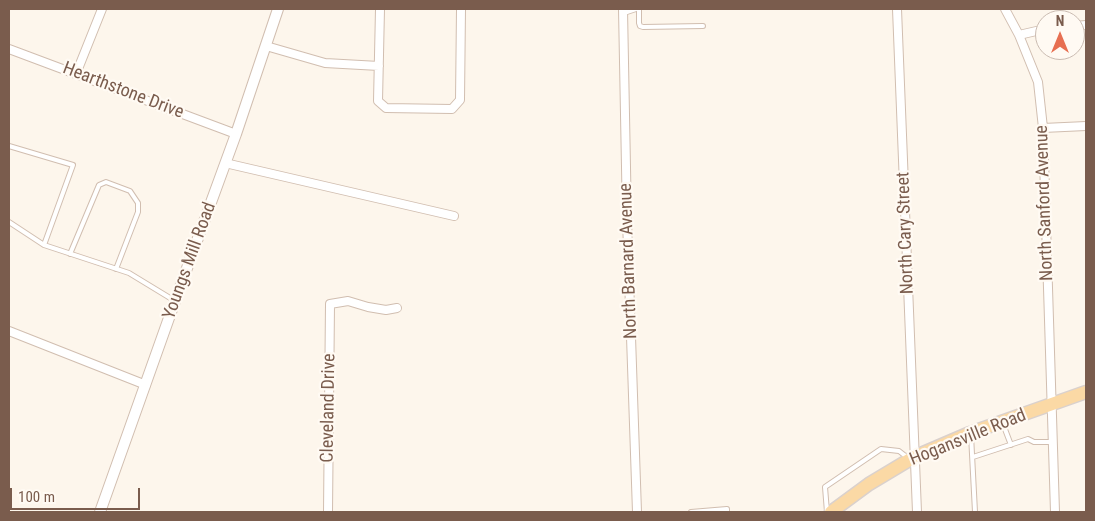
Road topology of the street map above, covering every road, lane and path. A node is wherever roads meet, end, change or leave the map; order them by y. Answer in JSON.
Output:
{"nodes":[{"id":1,"x":102,"y":9,"type":"edge"},
{"id":2,"x":278,"y":9,"type":"edge"},
{"id":3,"x":380,"y":9,"type":"edge"},
{"id":4,"x":461,"y":9,"type":"edge"},
{"id":5,"x":637,"y":9,"type":"edge"},
{"id":6,"x":897,"y":9,"type":"edge"},
{"id":7,"x":1005,"y":9,"type":"edge"},
{"id":8,"x":623,"y":11,"type":"edge"},
{"id":9,"x":702,"y":26,"type":"dead end"},
{"id":10,"x":1035,"y":31,"type":"edge"},
{"id":11,"x":1019,"y":35,"type":"junction"},
{"id":12,"x":266,"y":46,"type":"junction"},
{"id":13,"x":9,"y":49,"type":"edge"},
{"id":14,"x":379,"y":66,"type":"junction"},
{"id":15,"x":76,"y":74,"type":"junction"},
{"id":16,"x":1086,"y":126,"type":"edge"},
{"id":17,"x":1043,"y":128,"type":"junction"},
{"id":18,"x":236,"y":134,"type":"junction"},
{"id":19,"x":9,"y":146,"type":"edge"},
{"id":20,"x":225,"y":163,"type":"junction"},
{"id":21,"x":454,"y":216,"type":"dead end"},
{"id":22,"x":9,"y":222,"type":"edge"},
{"id":23,"x":44,"y":245,"type":"junction"},
{"id":24,"x":70,"y":254,"type":"junction"},
{"id":25,"x":116,"y":269,"type":"junction"},
{"id":26,"x":175,"y":301,"type":"junction"},
{"id":27,"x":397,"y":308,"type":"dead end"},
{"id":28,"x":9,"y":331,"type":"edge"},
{"id":29,"x":146,"y":385,"type":"junction"},
{"id":30,"x":1086,"y":392,"type":"edge"},
{"id":31,"x":1051,"y":405,"type":"junction"},
{"id":32,"x":1002,"y":422,"type":"junction"},
{"id":33,"x":970,"y":433,"type":"junction"},
{"id":34,"x":1053,"y":442,"type":"junction"},
{"id":35,"x":1010,"y":445,"type":"junction"},
{"id":36,"x":973,"y":457,"type":"junction"},
{"id":37,"x":912,"y":458,"type":"junction"},
{"id":38,"x":100,"y":512,"type":"edge"},
{"id":39,"x":328,"y":512,"type":"edge"},
{"id":40,"x":637,"y":512,"type":"edge"},
{"id":41,"x":691,"y":512,"type":"edge"},
{"id":42,"x":727,"y":512,"type":"edge"},
{"id":43,"x":827,"y":512,"type":"edge"},
{"id":44,"x":831,"y":512,"type":"edge"},
{"id":45,"x":917,"y":512,"type":"edge"},
{"id":46,"x":975,"y":512,"type":"edge"},
{"id":47,"x":1055,"y":512,"type":"edge"}],
"edges":[{"from":1,"to":15,"type":"street"},
{"from":2,"to":12,"type":"street","name":"Youngs Mill Road"},
{"from":3,"to":14,"type":"street"},
{"from":4,"to":14,"type":"street"},
{"from":5,"to":8,"type":"lane"},
{"from":5,"to":9,"type":"lane"},
{"from":6,"to":37,"type":"street","name":"North Cary Street"},
{"from":7,"to":11,"type":"street","name":"North Sanford Avenue"},
{"from":8,"to":40,"type":"street","name":"North Barnard Avenue"},
{"from":10,"to":11,"type":"street"},
{"from":11,"to":17,"type":"street","name":"North Sanford Avenue"},
{"from":12,"to":14,"type":"street"},
{"from":12,"to":18,"type":"street","name":"Youngs Mill Road"},
{"from":13,"to":15,"type":"street","name":"Hearthstone Drive"},
{"from":15,"to":18,"type":"street","name":"Hearthstone Drive"},
{"from":16,"to":17,"type":"street"},
{"from":17,"to":31,"type":"street","name":"North Sanford Avenue"},
{"from":18,"to":20,"type":"street","name":"Youngs Mill Road"},
{"from":19,"to":23,"type":"lane"},
{"from":20,"to":21,"type":"street"},
{"from":20,"to":26,"type":"street","name":"Youngs Mill Road"},
{"from":22,"to":23,"type":"lane"},
{"from":23,"to":24,"type":"lane"},
{"from":24,"to":25,"type":"lane"},
{"from":24,"to":25,"type":"lane"},
{"from":25,"to":26,"type":"lane"},
{"from":26,"to":29,"type":"street","name":"Youngs Mill Road"},
{"from":27,"to":39,"type":"street","name":"Cleveland Drive"},
{"from":28,"to":29,"type":"street"},
{"from":29,"to":38,"type":"street","name":"Youngs Mill Road"},
{"from":30,"to":31,"type":"main road","name":"Hogansville Road"},
{"from":31,"to":32,"type":"main road","name":"Hogansville Road"},
{"from":31,"to":34,"type":"street","name":"North Sanford Avenue"},
{"from":32,"to":33,"type":"main road","name":"Hogansville Road"},
{"from":32,"to":35,"type":"lane"},
{"from":33,"to":36,"type":"lane"},
{"from":33,"to":37,"type":"main road","name":"Hogansville Road"},
{"from":34,"to":35,"type":"lane"},
{"from":34,"to":47,"type":"street","name":"North Sanford Avenue"},
{"from":35,"to":36,"type":"lane"},
{"from":36,"to":46,"type":"lane"},
{"from":37,"to":43,"type":"lane"},
{"from":37,"to":44,"type":"main road","name":"Hogansville Road"},
{"from":37,"to":45,"type":"street","name":"North Cary Street"},
{"from":41,"to":42,"type":"lane"}]}
